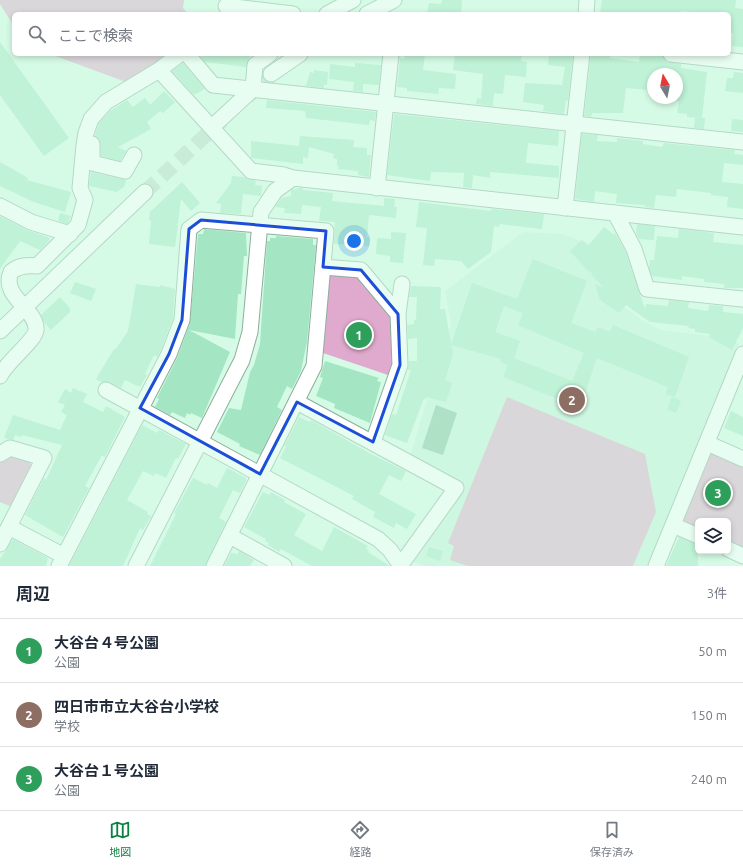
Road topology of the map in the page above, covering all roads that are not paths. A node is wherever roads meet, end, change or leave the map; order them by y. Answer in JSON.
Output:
{"nodes":[{"id":1,"x":353,"y":0,"type":"edge"},
{"id":2,"x":394,"y":0,"type":"edge"},
{"id":3,"x":587,"y":0,"type":"edge"},
{"id":4,"x":226,"y":7,"type":"edge"},
{"id":5,"x":274,"y":12,"type":"edge"},
{"id":6,"x":331,"y":12,"type":"edge"},
{"id":7,"x":371,"y":12,"type":"edge"},
{"id":8,"x":586,"y":12,"type":"edge"},
{"id":9,"x":177,"y":56,"type":"edge"},
{"id":10,"x":189,"y":56,"type":"edge"},
{"id":11,"x":267,"y":56,"type":"edge"},
{"id":12,"x":297,"y":56,"type":"edge"},
{"id":13,"x":391,"y":56,"type":"edge"},
{"id":14,"x":582,"y":56,"type":"edge"},
{"id":15,"x":689,"y":56,"type":"edge"},
{"id":16,"x":743,"y":62,"type":"edge"},
{"id":17,"x":159,"y":70,"type":"junction"},
{"id":18,"x":271,"y":74,"type":"tunnel mouth"},
{"id":19,"x":253,"y":89,"type":"junction"},
{"id":20,"x":386,"y":104,"type":"junction"},
{"id":21,"x":575,"y":124,"type":"junction"},
{"id":22,"x":212,"y":127,"type":"junction"},
{"id":23,"x":85,"y":139,"type":"junction"},
{"id":24,"x":743,"y":142,"type":"edge"},
{"id":25,"x":134,"y":155,"type":"dead end"},
{"id":26,"x":293,"y":178,"type":"junction"},
{"id":27,"x":377,"y":188,"type":"junction"},
{"id":28,"x":145,"y":192,"type":"tunnel mouth"},
{"id":29,"x":0,"y":206,"type":"edge"},
{"id":30,"x":565,"y":208,"type":"junction"},
{"id":31,"x":615,"y":213,"type":"junction"},
{"id":32,"x":258,"y":226,"type":"junction"},
{"id":33,"x":743,"y":227,"type":"edge"},
{"id":34,"x":70,"y":234,"type":"junction"},
{"id":35,"x":323,"y":267,"type":"junction"},
{"id":36,"x":402,"y":284,"type":"dead end"},
{"id":37,"x":742,"y":299,"type":"dead end"},
{"id":38,"x":22,"y":309,"type":"junction"},
{"id":39,"x":398,"y":314,"type":"junction"},
{"id":40,"x":0,"y":331,"type":"edge"},
{"id":41,"x":743,"y":354,"type":"edge"},
{"id":42,"x":0,"y":376,"type":"edge"},
{"id":43,"x":106,"y":390,"type":"dead end"},
{"id":44,"x":297,"y":402,"type":"junction"},
{"id":45,"x":140,"y":408,"type":"junction"},
{"id":46,"x":200,"y":441,"type":"junction"},
{"id":47,"x":373,"y":442,"type":"junction"},
{"id":48,"x":707,"y":443,"type":"junction"},
{"id":49,"x":0,"y":454,"type":"edge"},
{"id":50,"x":743,"y":459,"type":"edge"},
{"id":51,"x":260,"y":474,"type":"junction"},
{"id":52,"x":673,"y":525,"type":"junction"},
{"id":53,"x":9,"y":527,"type":"junction"},
{"id":54,"x":695,"y":535,"type":"edge"},
{"id":55,"x":230,"y":536,"type":"junction"},
{"id":56,"x":0,"y":544,"type":"edge"},
{"id":57,"x":731,"y":550,"type":"edge"},
{"id":58,"x":743,"y":556,"type":"edge"},
{"id":59,"x":743,"y":560,"type":"edge"},
{"id":60,"x":61,"y":561,"type":"edge"},
{"id":61,"x":404,"y":565,"type":"edge"},
{"id":62,"x":136,"y":566,"type":"edge"},
{"id":63,"x":214,"y":566,"type":"edge"},
{"id":64,"x":284,"y":566,"type":"edge"},
{"id":65,"x":656,"y":566,"type":"edge"},
{"id":66,"x":740,"y":566,"type":"edge"}],
"edges":[{"from":1,"to":6,"type":"street"},
{"from":2,"to":7,"type":"street"},
{"from":3,"to":8,"type":"street"},
{"from":4,"to":5,"type":"street"},
{"from":9,"to":17,"type":"street"},
{"from":10,"to":19,"type":"street"},
{"from":11,"to":19,"type":"street"},
{"from":12,"to":18,"type":"street"},
{"from":13,"to":20,"type":"street"},
{"from":14,"to":21,"type":"street"},
{"from":15,"to":16,"type":"street"},
{"from":17,"to":22,"type":"street"},
{"from":17,"to":23,"type":"street"},
{"from":19,"to":20,"type":"street"},
{"from":19,"to":22,"type":"street"},
{"from":20,"to":21,"type":"street"},
{"from":20,"to":27,"type":"street"},
{"from":21,"to":24,"type":"street"},
{"from":21,"to":30,"type":"street"},
{"from":22,"to":26,"type":"street"},
{"from":23,"to":25,"type":"street"},
{"from":23,"to":34,"type":"street"},
{"from":26,"to":27,"type":"street"},
{"from":26,"to":32,"type":"street"},
{"from":27,"to":30,"type":"street"},
{"from":28,"to":38,"type":"street"},
{"from":29,"to":34,"type":"street"},
{"from":30,"to":31,"type":"street"},
{"from":31,"to":33,"type":"street"},
{"from":31,"to":37,"type":"street"},
{"from":32,"to":35,"type":"street"},
{"from":32,"to":45,"type":"street"},
{"from":32,"to":46,"type":"street"},
{"from":34,"to":38,"type":"street"},
{"from":35,"to":39,"type":"street"},
{"from":35,"to":44,"type":"street"},
{"from":36,"to":39,"type":"street"},
{"from":38,"to":40,"type":"street"},
{"from":38,"to":42,"type":"street"},
{"from":39,"to":47,"type":"street"},
{"from":41,"to":48,"type":"street"},
{"from":43,"to":45,"type":"street"},
{"from":44,"to":47,"type":"street"},
{"from":44,"to":51,"type":"street"},
{"from":45,"to":46,"type":"street"},
{"from":45,"to":60,"type":"street"},
{"from":46,"to":51,"type":"street"},
{"from":46,"to":62,"type":"street"},
{"from":47,"to":61,"type":"street"},
{"from":48,"to":50,"type":"street"},
{"from":48,"to":52,"type":"street"},
{"from":49,"to":53,"type":"street"},
{"from":51,"to":55,"type":"street"},
{"from":51,"to":61,"type":"street"},
{"from":52,"to":54,"type":"street"},
{"from":52,"to":65,"type":"street"},
{"from":53,"to":56,"type":"street"},
{"from":53,"to":60,"type":"street"},
{"from":55,"to":63,"type":"street"},
{"from":55,"to":64,"type":"street"},
{"from":57,"to":58,"type":"street"},
{"from":59,"to":66,"type":"street"}]}
